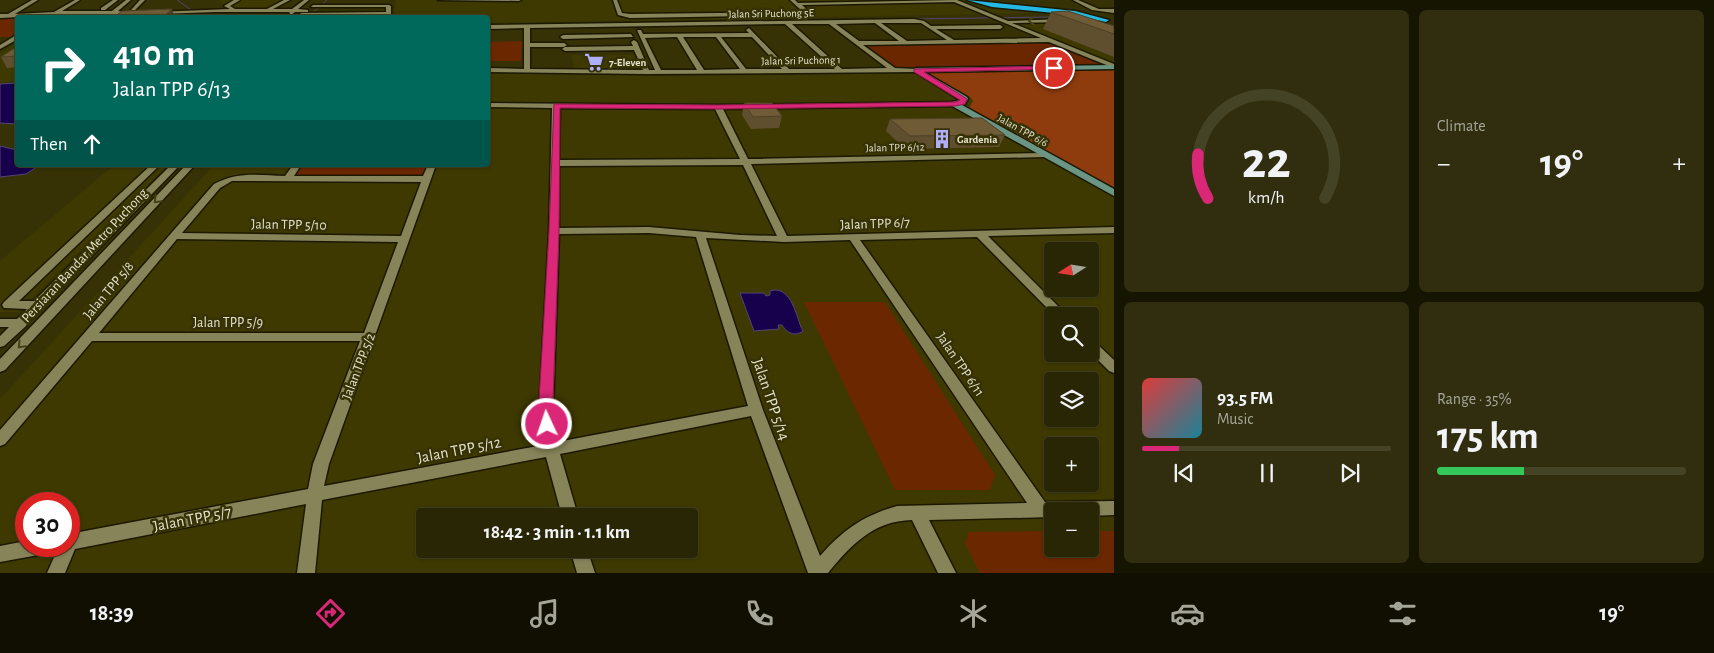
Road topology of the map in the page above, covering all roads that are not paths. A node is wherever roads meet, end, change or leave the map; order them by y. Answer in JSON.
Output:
{"nodes":[{"id":1,"x":36,"y":0,"type":"edge"},
{"id":2,"x":78,"y":0,"type":"edge"},
{"id":3,"x":116,"y":0,"type":"edge"},
{"id":4,"x":130,"y":0,"type":"edge"},
{"id":5,"x":143,"y":0,"type":"edge"},
{"id":6,"x":238,"y":0,"type":"edge"},
{"id":7,"x":288,"y":0,"type":"edge"},
{"id":8,"x":307,"y":0,"type":"edge"},
{"id":9,"x":320,"y":0,"type":"edge"},
{"id":10,"x":332,"y":0,"type":"edge"},
{"id":11,"x":440,"y":0,"type":"edge"},
{"id":12,"x":519,"y":0,"type":"edge"},
{"id":13,"x":615,"y":0,"type":"edge"},
{"id":14,"x":792,"y":0,"type":"edge"},
{"id":15,"x":953,"y":0,"type":"edge"},
{"id":16,"x":970,"y":0,"type":"edge"},
{"id":17,"x":979,"y":0,"type":"edge"},
{"id":18,"x":1071,"y":2,"type":"edge"},
{"id":19,"x":1055,"y":3,"type":"dead end"},
{"id":20,"x":799,"y":4,"type":"junction"},
{"id":21,"x":1033,"y":5,"type":"junction"},
{"id":22,"x":313,"y":6,"type":"junction"},
{"id":23,"x":325,"y":6,"type":"junction"},
{"id":24,"x":103,"y":8,"type":"dead end"},
{"id":25,"x":133,"y":9,"type":"edge"},
{"id":26,"x":209,"y":10,"type":"joint"},
{"id":27,"x":115,"y":11,"type":"junction"},
{"id":28,"x":293,"y":11,"type":"junction"},
{"id":29,"x":1114,"y":11,"type":"edge"},
{"id":30,"x":139,"y":12,"type":"edge"},
{"id":31,"x":148,"y":12,"type":"edge"},
{"id":32,"x":55,"y":14,"type":"junction"},
{"id":33,"x":302,"y":14,"type":"edge"},
{"id":34,"x":31,"y":15,"type":"edge"},
{"id":35,"x":288,"y":15,"type":"edge"},
{"id":36,"x":345,"y":15,"type":"edge"},
{"id":37,"x":388,"y":15,"type":"edge"},
{"id":38,"x":0,"y":16,"type":"edge"},
{"id":39,"x":7,"y":16,"type":"junction"},
{"id":40,"x":15,"y":16,"type":"edge"},
{"id":41,"x":1114,"y":16,"type":"edge"},
{"id":42,"x":1109,"y":20,"type":"edge"},
{"id":43,"x":875,"y":21,"type":"junction"},
{"id":44,"x":1005,"y":21,"type":"junction"},
{"id":45,"x":830,"y":22,"type":"junction"},
{"id":46,"x":787,"y":23,"type":"junction"},
{"id":47,"x":743,"y":24,"type":"junction"},
{"id":48,"x":626,"y":25,"type":"junction"},
{"id":49,"x":636,"y":25,"type":"junction"},
{"id":50,"x":527,"y":26,"type":"junction"},
{"id":51,"x":561,"y":26,"type":"junction"},
{"id":52,"x":490,"y":27,"type":"edge"},
{"id":53,"x":1000,"y":27,"type":"dead end"},
{"id":54,"x":931,"y":28,"type":"junction"},
{"id":55,"x":717,"y":35,"type":"junction"},
{"id":56,"x":753,"y":35,"type":"junction"},
{"id":57,"x":630,"y":36,"type":"junction"},
{"id":58,"x":642,"y":36,"type":"junction"},
{"id":59,"x":679,"y":36,"type":"junction"},
{"id":60,"x":563,"y":37,"type":"junction"},
{"id":61,"x":15,"y":38,"type":"edge"},
{"id":62,"x":1052,"y":38,"type":"junction"},
{"id":63,"x":905,"y":42,"type":"junction"},
{"id":64,"x":954,"y":42,"type":"junction"},
{"id":65,"x":857,"y":43,"type":"junction"},
{"id":66,"x":527,"y":45,"type":"junction"},
{"id":67,"x":0,"y":47,"type":"edge"},
{"id":68,"x":565,"y":47,"type":"junction"},
{"id":69,"x":636,"y":48,"type":"junction"},
{"id":70,"x":1085,"y":54,"type":"junction"},
{"id":71,"x":1099,"y":54,"type":"junction"},
{"id":72,"x":567,"y":57,"type":"dead end"},
{"id":73,"x":1114,"y":59,"type":"edge"},
{"id":74,"x":1112,"y":65,"type":"edge"},
{"id":75,"x":490,"y":70,"type":"edge"},
{"id":76,"x":527,"y":70,"type":"junction"},
{"id":77,"x":893,"y":70,"type":"junction"},
{"id":78,"x":916,"y":70,"type":"junction"},
{"id":79,"x":841,"y":71,"type":"junction"},
{"id":80,"x":647,"y":72,"type":"junction"},
{"id":81,"x":659,"y":72,"type":"junction"},
{"id":82,"x":702,"y":72,"type":"junction"},
{"id":83,"x":745,"y":72,"type":"junction"},
{"id":84,"x":787,"y":72,"type":"junction"},
{"id":85,"x":490,"y":104,"type":"edge"},
{"id":86,"x":955,"y":104,"type":"junction"},
{"id":87,"x":556,"y":105,"type":"junction"},
{"id":88,"x":718,"y":107,"type":"junction"},
{"id":89,"x":1044,"y":154,"type":"junction"},
{"id":90,"x":746,"y":162,"type":"junction"},
{"id":91,"x":556,"y":163,"type":"junction"},
{"id":92,"x":154,"y":167,"type":"edge"},
{"id":93,"x":174,"y":167,"type":"edge"},
{"id":94,"x":189,"y":167,"type":"edge"},
{"id":95,"x":296,"y":167,"type":"edge"},
{"id":96,"x":431,"y":167,"type":"edge"},
{"id":97,"x":288,"y":178,"type":"junction"},
{"id":98,"x":427,"y":179,"type":"junction"},
{"id":99,"x":1114,"y":193,"type":"edge"},
{"id":100,"x":1114,"y":230,"type":"edge"},
{"id":101,"x":554,"y":231,"type":"junction"},
{"id":102,"x":700,"y":234,"type":"junction"},
{"id":103,"x":980,"y":234,"type":"junction"},
{"id":104,"x":174,"y":236,"type":"junction"},
{"id":105,"x":853,"y":237,"type":"junction"},
{"id":106,"x":405,"y":239,"type":"junction"},
{"id":107,"x":784,"y":239,"type":"junction"},
{"id":108,"x":38,"y":305,"type":"junction"},
{"id":109,"x":1053,"y":307,"type":"edge"},
{"id":110,"x":41,"y":322,"type":"junction"},
{"id":111,"x":0,"y":323,"type":"edge"},
{"id":112,"x":20,"y":323,"type":"junction"},
{"id":113,"x":88,"y":337,"type":"junction"},
{"id":114,"x":369,"y":337,"type":"junction"},
{"id":115,"x":0,"y":344,"type":"edge"},
{"id":116,"x":1099,"y":353,"type":"edge"},
{"id":117,"x":0,"y":367,"type":"edge"},
{"id":118,"x":1114,"y":368,"type":"edge"},
{"id":119,"x":756,"y":410,"type":"junction"},
{"id":120,"x":0,"y":440,"type":"edge"},
{"id":121,"x":551,"y":449,"type":"junction"},
{"id":122,"x":315,"y":494,"type":"junction"},
{"id":123,"x":568,"y":508,"type":"edge"},
{"id":124,"x":1114,"y":508,"type":"edge"},
{"id":125,"x":1041,"y":510,"type":"junction"},
{"id":126,"x":917,"y":513,"type":"junction"},
{"id":127,"x":80,"y":541,"type":"edge"},
{"id":128,"x":15,"y":551,"type":"edge"},
{"id":129,"x":0,"y":554,"type":"edge"},
{"id":130,"x":63,"y":557,"type":"edge"},
{"id":131,"x":582,"y":558,"type":"edge"},
{"id":132,"x":56,"y":573,"type":"edge"},
{"id":133,"x":306,"y":573,"type":"edge"},
{"id":134,"x":586,"y":573,"type":"edge"},
{"id":135,"x":817,"y":573,"type":"edge"},
{"id":136,"x":947,"y":573,"type":"edge"}],
"edges":[{"from":1,"to":39,"type":"street"},
{"from":2,"to":32,"type":"street"},
{"from":3,"to":24,"type":"street"},
{"from":4,"to":27,"type":"street"},
{"from":5,"to":25,"type":"street"},
{"from":6,"to":7,"type":"street"},
{"from":8,"to":28,"type":"street"},
{"from":9,"to":22,"type":"street"},
{"from":10,"to":23,"type":"street"},
{"from":11,"to":12,"type":"street"},
{"from":13,"to":20,"type":"street"},
{"from":14,"to":20,"type":"street"},
{"from":15,"to":20,"type":"street"},
{"from":15,"to":44,"type":"street"},
{"from":16,"to":21,"type":"highway"},
{"from":17,"to":21,"type":"highway"},
{"from":18,"to":42,"type":"street"},
{"from":18,"to":42,"type":"highway"},
{"from":19,"to":42,"type":"highway"},
{"from":21,"to":42,"type":"highway"},
{"from":22,"to":23,"type":"street"},
{"from":22,"to":33,"type":"street"},
{"from":23,"to":37,"type":"street"},
{"from":26,"to":28,"type":"street"},
{"from":26,"to":31,"type":"street"},
{"from":27,"to":30,"type":"street"},
{"from":27,"to":32,"type":"street"},
{"from":28,"to":33,"type":"street"},
{"from":28,"to":35,"type":"street"},
{"from":29,"to":42,"type":"street"},
{"from":32,"to":34,"type":"street"},
{"from":33,"to":36,"type":"street"},
{"from":38,"to":39,"type":"street"},
{"from":39,"to":40,"type":"street"},
{"from":41,"to":42,"type":"highway"},
{"from":42,"to":44,"type":"street","one_way":true},
{"from":43,"to":45,"type":"street","name":"Jalan Sri Puchong 5E"},
{"from":43,"to":54,"type":"street","name":"Jalan Sri Puchong 5E"},
{"from":43,"to":63,"type":"street"},
{"from":44,"to":62,"type":"street"},
{"from":45,"to":46,"type":"street","name":"Jalan Sri Puchong 5E"},
{"from":45,"to":65,"type":"street"},
{"from":46,"to":47,"type":"street","name":"Jalan Sri Puchong 5E"},
{"from":46,"to":79,"type":"street"},
{"from":47,"to":49,"type":"street","name":"Jalan Sri Puchong 5E"},
{"from":47,"to":56,"type":"street"},
{"from":48,"to":49,"type":"street","name":"Jalan Sri Puchong 5E"},
{"from":48,"to":51,"type":"street","name":"Jalan Sri Puchong 5E"},
{"from":48,"to":57,"type":"street"},
{"from":49,"to":58,"type":"street"},
{"from":50,"to":51,"type":"street","name":"Jalan Sri Puchong 5E"},
{"from":50,"to":52,"type":"street","name":"Jalan Sri Puchong 5E"},
{"from":50,"to":66,"type":"street"},
{"from":51,"to":60,"type":"street"},
{"from":53,"to":54,"type":"street"},
{"from":54,"to":64,"type":"street"},
{"from":55,"to":56,"type":"street"},
{"from":55,"to":59,"type":"street"},
{"from":55,"to":83,"type":"street"},
{"from":56,"to":84,"type":"street"},
{"from":57,"to":60,"type":"street"},
{"from":57,"to":69,"type":"street"},
{"from":58,"to":59,"type":"street"},
{"from":58,"to":81,"type":"street"},
{"from":59,"to":82,"type":"street"},
{"from":60,"to":68,"type":"street"},
{"from":61,"to":67,"type":"street"},
{"from":62,"to":64,"type":"street"},
{"from":62,"to":70,"type":"street"},
{"from":62,"to":71,"type":"street"},
{"from":63,"to":64,"type":"street"},
{"from":63,"to":65,"type":"street"},
{"from":65,"to":77,"type":"street"},
{"from":66,"to":68,"type":"street"},
{"from":66,"to":76,"type":"street"},
{"from":68,"to":69,"type":"street"},
{"from":68,"to":72,"type":"street"},
{"from":69,"to":80,"type":"street"},
{"from":70,"to":71,"type":"street"},
{"from":70,"to":74,"type":"street"},
{"from":71,"to":73,"type":"street"},
{"from":74,"to":78,"type":"street","name":"Jalan Sri Puchong 1"},
{"from":75,"to":76,"type":"street","name":"Jalan Sri Puchong 1"},
{"from":76,"to":80,"type":"street","name":"Jalan Sri Puchong 1"},
{"from":77,"to":78,"type":"street","name":"Jalan Sri Puchong 1"},
{"from":77,"to":79,"type":"street","name":"Jalan Sri Puchong 1"},
{"from":78,"to":86,"type":"street"},
{"from":79,"to":84,"type":"street","name":"Jalan Sri Puchong 1"},
{"from":80,"to":81,"type":"street","name":"Jalan Sri Puchong 1"},
{"from":81,"to":82,"type":"street","name":"Jalan Sri Puchong 1"},
{"from":82,"to":83,"type":"street","name":"Jalan Sri Puchong 1"},
{"from":83,"to":84,"type":"street","name":"Jalan Sri Puchong 1"},
{"from":85,"to":87,"type":"street"},
{"from":86,"to":88,"type":"street"},
{"from":86,"to":89,"type":"street","name":"Jalan TPP 6/6"},
{"from":87,"to":88,"type":"street"},
{"from":87,"to":91,"type":"street"},
{"from":88,"to":90,"type":"street"},
{"from":89,"to":90,"type":"street","name":"Jalan TPP 6/12"},
{"from":89,"to":99,"type":"street","name":"Jalan TPP 6/6"},
{"from":90,"to":91,"type":"street","name":"Jalan TPP 6/12"},
{"from":90,"to":107,"type":"street"},
{"from":91,"to":101,"type":"street"},
{"from":92,"to":108,"type":"street"},
{"from":93,"to":108,"type":"street","name":"Persiaran Bandar Metro Puchong"},
{"from":94,"to":110,"type":"street","name":"Persiaran Bandar Metro Puchong","one_way":true},
{"from":95,"to":97,"type":"street"},
{"from":96,"to":98,"type":"street","name":"Jalan TPP 5/2"},
{"from":97,"to":98,"type":"street","name":"Jalan TPP 5/8"},
{"from":97,"to":104,"type":"street","name":"Jalan TPP 5/8"},
{"from":98,"to":106,"type":"street","name":"Jalan TPP 5/2"},
{"from":100,"to":103,"type":"street","name":"Jalan TPP 6/7"},
{"from":101,"to":102,"type":"street","name":"Jalan TPP 6/7"},
{"from":101,"to":121,"type":"street"},
{"from":102,"to":107,"type":"street","name":"Jalan TPP 6/7"},
{"from":102,"to":119,"type":"street","name":"Jalan TPP 5/14"},
{"from":103,"to":105,"type":"street","name":"Jalan TPP 6/7"},
{"from":103,"to":109,"type":"street"},
{"from":104,"to":106,"type":"street","name":"Jalan TPP 5/10"},
{"from":104,"to":113,"type":"street","name":"Jalan TPP 5/8"},
{"from":105,"to":107,"type":"street","name":"Jalan TPP 6/7"},
{"from":105,"to":125,"type":"street","name":"Jalan TPP 6/11"},
{"from":106,"to":114,"type":"street","name":"Jalan TPP 5/2"},
{"from":108,"to":112,"type":"street","name":"Persiaran Bandar Metro Puchong"},
{"from":110,"to":112,"type":"street"},
{"from":110,"to":117,"type":"street","name":"Persiaran Bandar Metro Puchong","one_way":true},
{"from":111,"to":112,"type":"street"},
{"from":112,"to":115,"type":"street","name":"Persiaran Bandar Metro Puchong"},
{"from":113,"to":114,"type":"street","name":"Jalan TPP 5/9"},
{"from":113,"to":120,"type":"street","name":"Jalan TPP 5/8"},
{"from":114,"to":122,"type":"street","name":"Jalan TPP 5/2"},
{"from":116,"to":118,"type":"street"},
{"from":119,"to":121,"type":"street","name":"Jalan TPP 5/12"},
{"from":119,"to":135,"type":"street","name":"Jalan TPP 5/14"},
{"from":121,"to":122,"type":"street","name":"Jalan TPP 5/12"},
{"from":121,"to":123,"type":"street"},
{"from":122,"to":127,"type":"street","name":"Jalan TPP 5/7"},
{"from":122,"to":133,"type":"street","name":"Jalan TPP 5/2"},
{"from":124,"to":125,"type":"street"},
{"from":125,"to":126,"type":"street"},
{"from":126,"to":135,"type":"street"},
{"from":126,"to":136,"type":"street"},
{"from":128,"to":129,"type":"street"},
{"from":130,"to":132,"type":"street"},
{"from":131,"to":134,"type":"street"}]}
